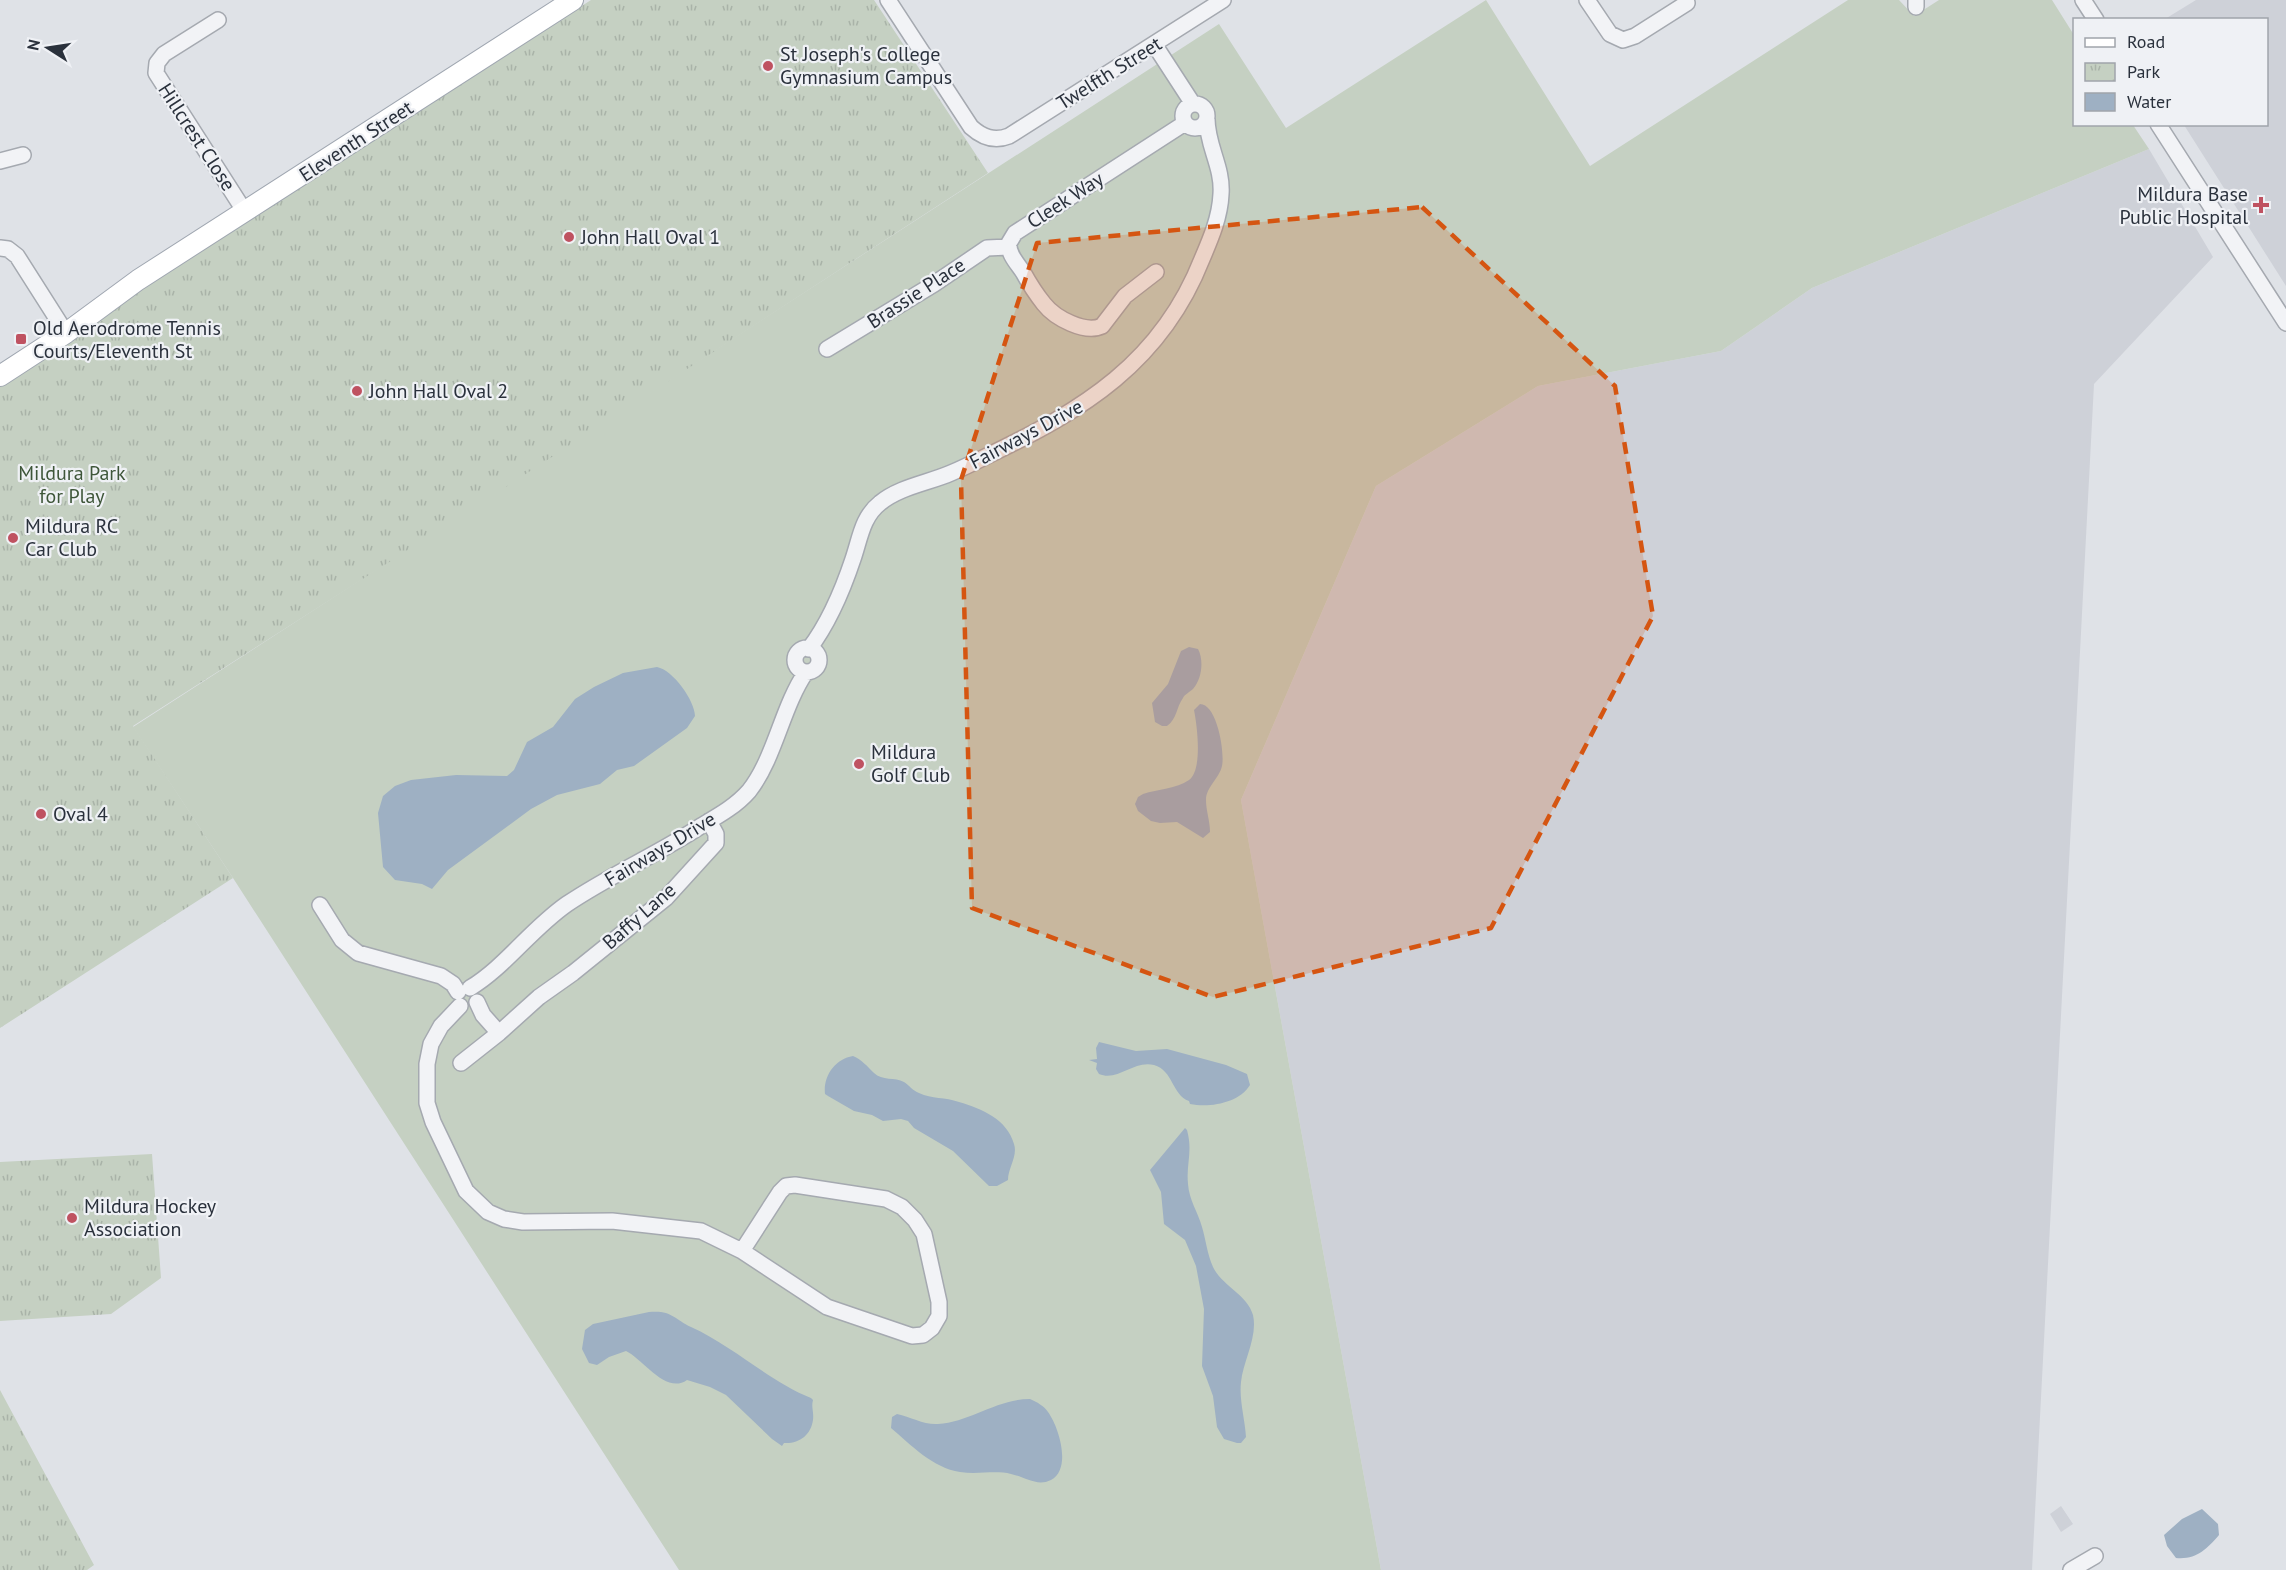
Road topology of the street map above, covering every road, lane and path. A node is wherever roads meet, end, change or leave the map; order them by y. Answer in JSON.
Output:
{"nodes":[{"id":1,"x":888,"y":0,"type":"edge"},
{"id":2,"x":1223,"y":0,"type":"edge"},
{"id":3,"x":1587,"y":0,"type":"edge"},
{"id":4,"x":2072,"y":0,"type":"edge"},
{"id":5,"x":2083,"y":0,"type":"edge"},
{"id":6,"x":567,"y":2,"type":"edge"},
{"id":7,"x":1687,"y":3,"type":"dead end"},
{"id":8,"x":2084,"y":18,"type":"edge"},
{"id":9,"x":2095,"y":18,"type":"edge"},
{"id":10,"x":218,"y":20,"type":"dead end"},
{"id":11,"x":1151,"y":47,"type":"junction"},
{"id":12,"x":1193,"y":117,"type":"junction"},
{"id":13,"x":2159,"y":126,"type":"edge"},
{"id":14,"x":23,"y":155,"type":"dead end"},
{"id":15,"x":0,"y":161,"type":"edge"},
{"id":16,"x":245,"y":212,"type":"junction"},
{"id":17,"x":1008,"y":247,"type":"junction"},
{"id":18,"x":0,"y":248,"type":"edge"},
{"id":19,"x":1156,"y":272,"type":"dead end"},
{"id":20,"x":2286,"y":323,"type":"edge"},
{"id":21,"x":63,"y":328,"type":"junction"},
{"id":22,"x":827,"y":349,"type":"dead end"},
{"id":23,"x":0,"y":362,"type":"edge"},
{"id":24,"x":0,"y":376,"type":"edge"},
{"id":25,"x":709,"y":821,"type":"junction"},
{"id":26,"x":320,"y":905,"type":"dead end"},
{"id":27,"x":472,"y":998,"type":"junction"},
{"id":28,"x":499,"y":1033,"type":"junction"},
{"id":29,"x":461,"y":1063,"type":"dead end"},
{"id":30,"x":742,"y":1251,"type":"junction"},
{"id":31,"x":2095,"y":1556,"type":"dead end"},
{"id":32,"x":2071,"y":1570,"type":"edge"}],
"edges":[{"from":1,"to":11,"type":"street","name":"Twelfth Street"},
{"from":2,"to":11,"type":"street","name":"Twelfth Street"},
{"from":3,"to":7,"type":"street"},
{"from":4,"to":8,"type":"street"},
{"from":5,"to":9,"type":"street"},
{"from":6,"to":16,"type":"main road","name":"Eleventh Street"},
{"from":10,"to":16,"type":"street","name":"Hillcrest Close"},
{"from":11,"to":12,"type":"street","name":"Fairways Drive"},
{"from":12,"to":17,"type":"street","name":"Cleek Way"},
{"from":12,"to":25,"type":"street","name":"Fairways Drive"},
{"from":13,"to":20,"type":"street"},
{"from":14,"to":15,"type":"street"},
{"from":16,"to":21,"type":"main road","name":"Eleventh Street"},
{"from":17,"to":19,"type":"street"},
{"from":17,"to":22,"type":"street","name":"Brassie Place"},
{"from":18,"to":21,"type":"street"},
{"from":21,"to":23,"type":"main road","name":"Eleventh Street"},
{"from":21,"to":24,"type":"main road","name":"Eleventh Street"},
{"from":25,"to":27,"type":"street","name":"Fairways Drive"},
{"from":25,"to":28,"type":"street","name":"Baffy Lane"},
{"from":26,"to":27,"type":"street"},
{"from":27,"to":28,"type":"street"},
{"from":27,"to":30,"type":"street","name":"Fairways Drive"},
{"from":28,"to":29,"type":"street"},
{"from":30,"to":30,"type":"street","name":"Fairways Drive"},
{"from":31,"to":32,"type":"street"}]}
